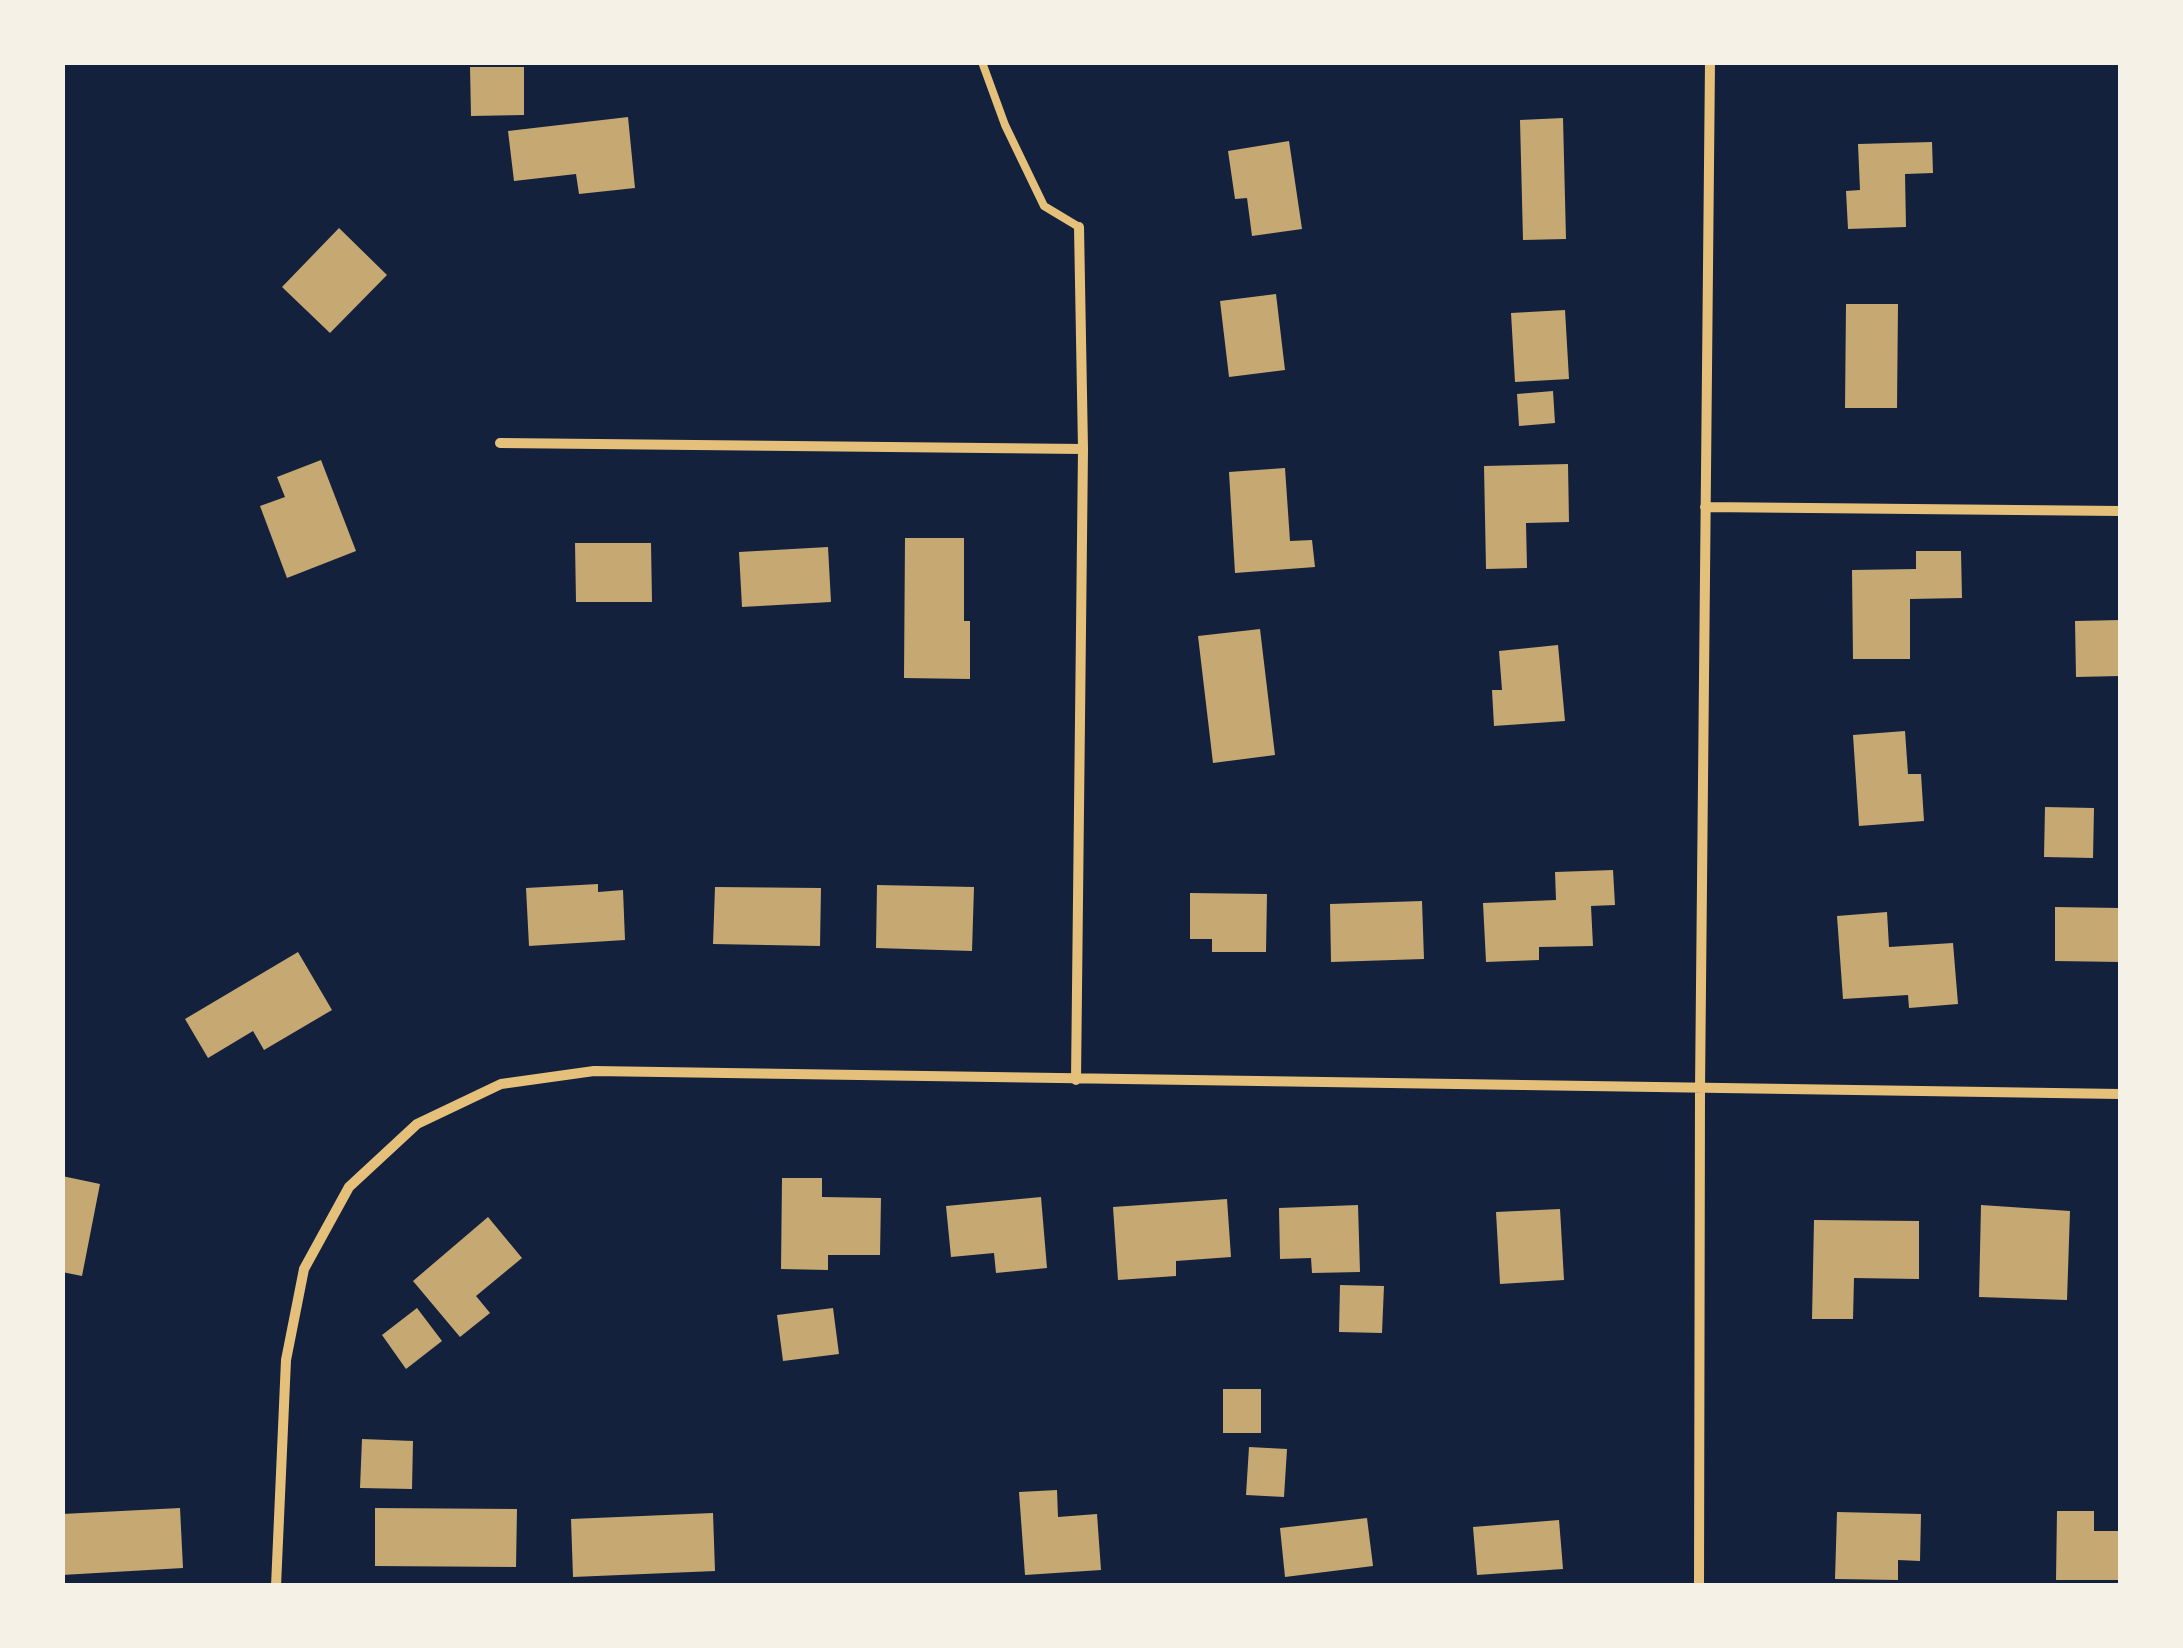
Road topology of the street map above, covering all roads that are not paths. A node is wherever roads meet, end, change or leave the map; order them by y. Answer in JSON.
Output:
{"nodes":[{"id":1,"x":982,"y":62,"type":"edge"},
{"id":2,"x":1710,"y":62,"type":"edge"},
{"id":3,"x":1079,"y":227,"type":"joint"},
{"id":4,"x":500,"y":443,"type":"dead end"},
{"id":5,"x":1083,"y":448,"type":"junction"},
{"id":6,"x":1705,"y":507,"type":"junction"},
{"id":7,"x":2120,"y":511,"type":"edge"},
{"id":8,"x":1076,"y":1080,"type":"junction"},
{"id":9,"x":1700,"y":1088,"type":"junction"},
{"id":10,"x":2120,"y":1094,"type":"edge"},
{"id":11,"x":276,"y":1586,"type":"edge"},
{"id":12,"x":1700,"y":1586,"type":"edge"}],
"edges":[{"from":1,"to":3,"type":"lane"},
{"from":2,"to":6,"type":"street"},
{"from":3,"to":5,"type":"street"},
{"from":4,"to":5,"type":"street"},
{"from":5,"to":8,"type":"street"},
{"from":6,"to":7,"type":"street"},
{"from":6,"to":9,"type":"street"},
{"from":8,"to":9,"type":"street"},
{"from":8,"to":11,"type":"street"},
{"from":9,"to":10,"type":"street"},
{"from":9,"to":12,"type":"street"}]}
